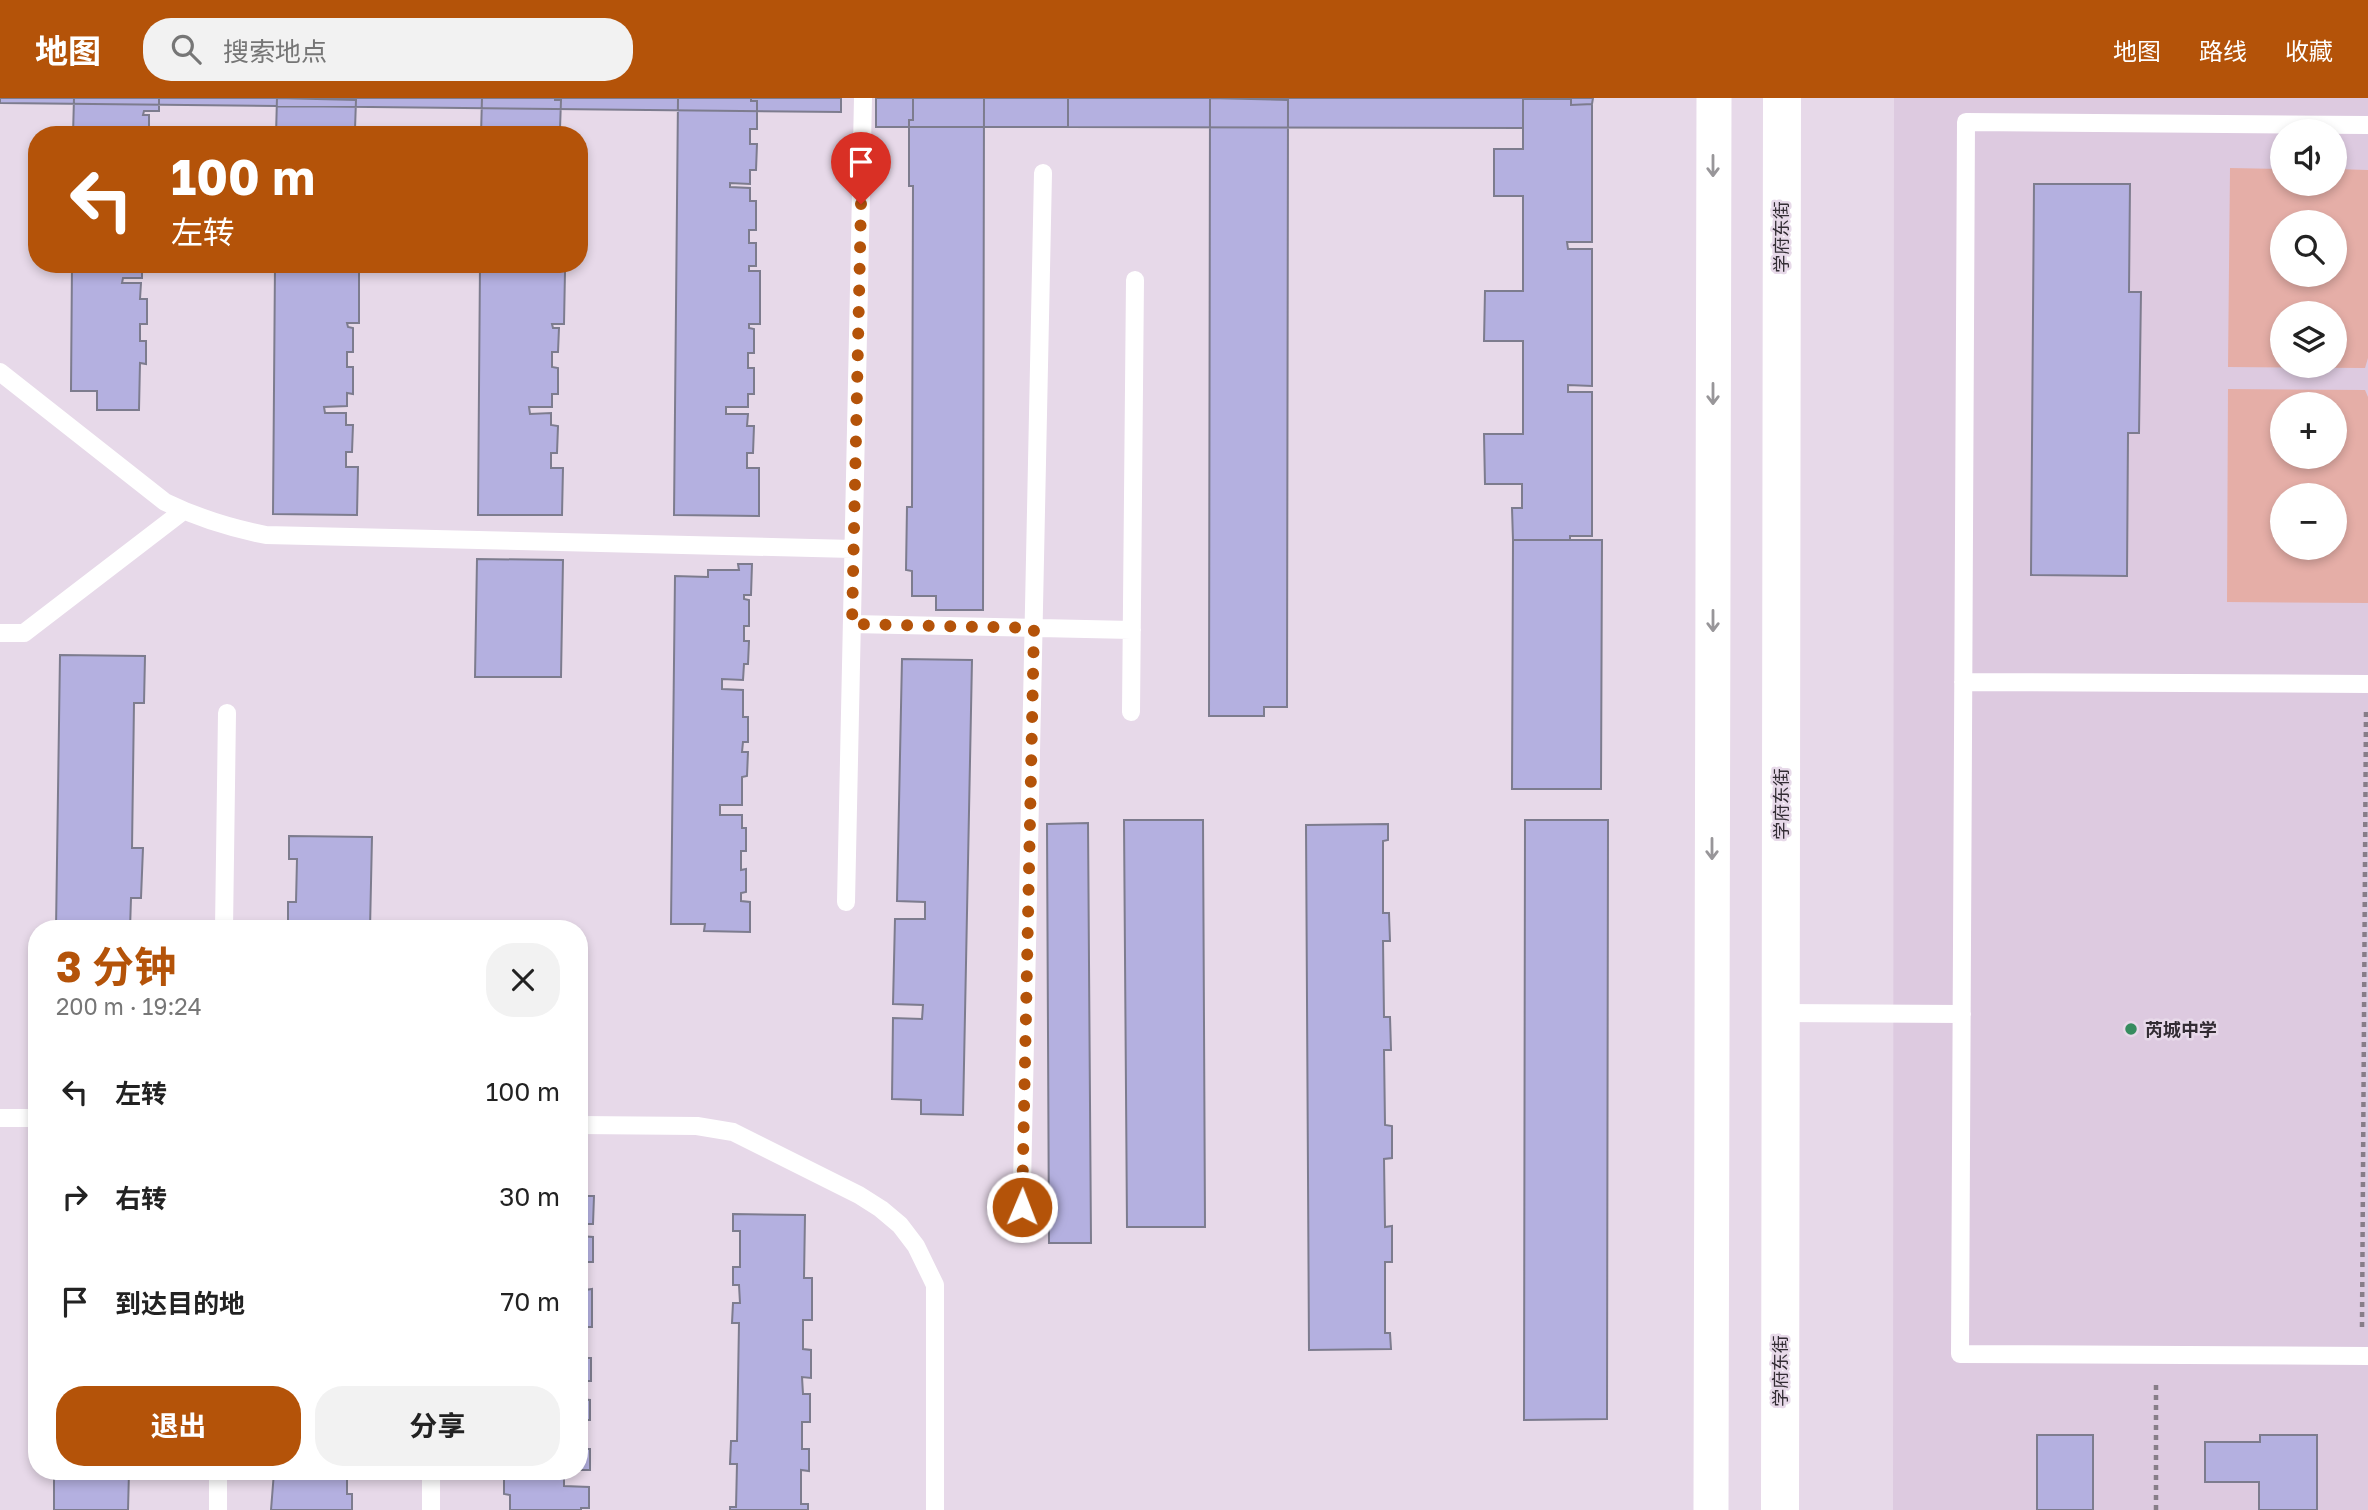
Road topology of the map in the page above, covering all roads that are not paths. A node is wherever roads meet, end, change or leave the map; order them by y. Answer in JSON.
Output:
{"nodes":[{"id":1,"x":863,"y":98,"type":"edge"},
{"id":2,"x":1714,"y":98,"type":"edge"},
{"id":3,"x":1782,"y":98,"type":"edge"},
{"id":4,"x":2368,"y":125,"type":"edge"},
{"id":5,"x":1043,"y":173,"type":"dead end"},
{"id":6,"x":1135,"y":281,"type":"dead end"},
{"id":7,"x":0,"y":372,"type":"edge"},
{"id":8,"x":183,"y":511,"type":"junction"},
{"id":9,"x":853,"y":549,"type":"junction"},
{"id":10,"x":852,"y":624,"type":"junction"},
{"id":11,"x":1034,"y":628,"type":"junction"},
{"id":12,"x":1132,"y":630,"type":"junction"},
{"id":13,"x":0,"y":633,"type":"edge"},
{"id":14,"x":1963,"y":682,"type":"junction"},
{"id":15,"x":2367,"y":684,"type":"edge"},
{"id":16,"x":1131,"y":712,"type":"dead end"},
{"id":17,"x":227,"y":713,"type":"dead end"},
{"id":18,"x":846,"y":902,"type":"dead end"},
{"id":19,"x":224,"y":920,"type":"edge"},
{"id":20,"x":1781,"y":1013,"type":"junction"},
{"id":21,"x":1962,"y":1014,"type":"junction"},
{"id":22,"x":0,"y":1118,"type":"edge"},
{"id":23,"x":28,"y":1118,"type":"edge"},
{"id":24,"x":588,"y":1125,"type":"edge"},
{"id":25,"x":1021,"y":1234,"type":"dead end"},
{"id":26,"x":2365,"y":1356,"type":"edge"},
{"id":27,"x":218,"y":1480,"type":"edge"},
{"id":28,"x":431,"y":1480,"type":"edge"},
{"id":29,"x":218,"y":1510,"type":"edge"},
{"id":30,"x":430,"y":1510,"type":"edge"},
{"id":31,"x":935,"y":1510,"type":"edge"},
{"id":32,"x":1711,"y":1510,"type":"edge"},
{"id":33,"x":1780,"y":1510,"type":"edge"}],
"edges":[{"from":1,"to":9,"type":"lane"},
{"from":2,"to":32,"type":"street","one_way":true},
{"from":3,"to":20,"type":"street","name":"学府东街"},
{"from":4,"to":14,"type":"lane"},
{"from":5,"to":11,"type":"lane"},
{"from":6,"to":12,"type":"lane"},
{"from":7,"to":8,"type":"lane"},
{"from":8,"to":9,"type":"lane"},
{"from":8,"to":13,"type":"lane"},
{"from":9,"to":10,"type":"lane"},
{"from":10,"to":11,"type":"lane"},
{"from":10,"to":18,"type":"lane"},
{"from":11,"to":12,"type":"lane"},
{"from":11,"to":25,"type":"lane"},
{"from":12,"to":16,"type":"lane"},
{"from":14,"to":15,"type":"lane"},
{"from":14,"to":21,"type":"lane"},
{"from":17,"to":19,"type":"lane"},
{"from":20,"to":21,"type":"lane"},
{"from":20,"to":33,"type":"street","name":"学府东街"},
{"from":21,"to":26,"type":"lane"},
{"from":22,"to":23,"type":"lane"},
{"from":24,"to":31,"type":"lane"},
{"from":27,"to":29,"type":"lane"},
{"from":28,"to":30,"type":"lane"}]}
